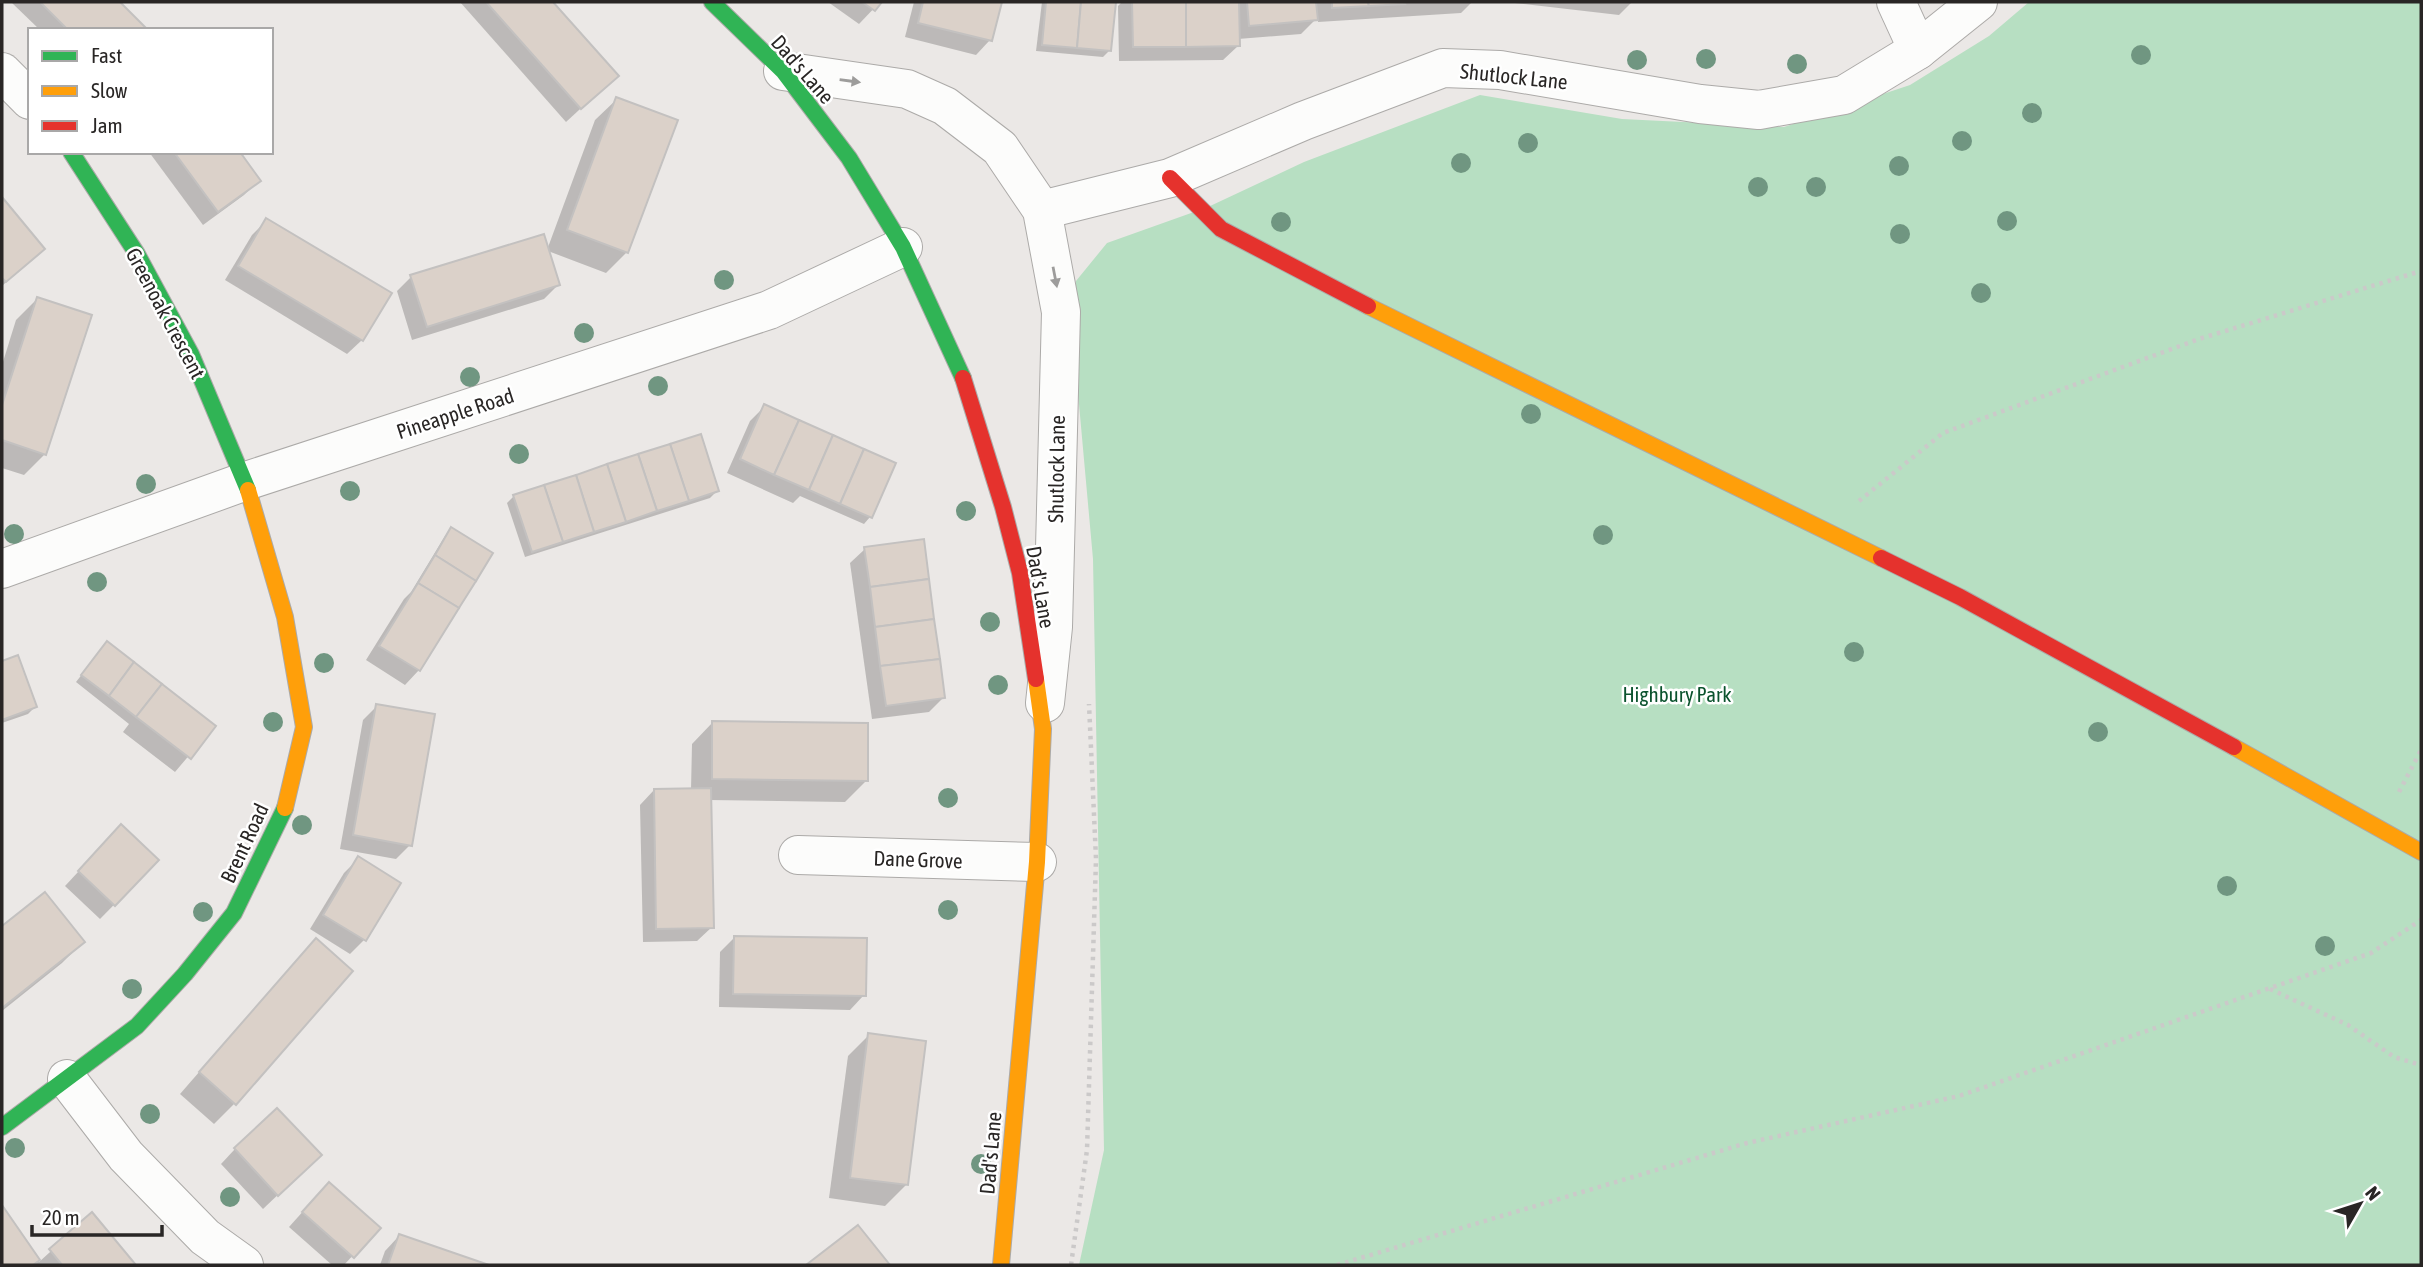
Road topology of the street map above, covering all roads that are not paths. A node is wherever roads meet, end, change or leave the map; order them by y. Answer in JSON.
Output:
{"nodes":[{"id":1,"x":712,"y":2,"type":"edge"},
{"id":2,"x":1896,"y":2,"type":"edge"},
{"id":3,"x":1978,"y":2,"type":"edge"},
{"id":4,"x":1918,"y":50,"type":"junction"},
{"id":5,"x":783,"y":71,"type":"junction"},
{"id":6,"x":2,"y":72,"type":"edge"},
{"id":7,"x":28,"y":98,"type":"edge"},
{"id":8,"x":72,"y":154,"type":"edge"},
{"id":9,"x":1170,"y":178,"type":"junction"},
{"id":10,"x":1042,"y":210,"type":"junction"},
{"id":11,"x":904,"y":247,"type":"junction"},
{"id":12,"x":246,"y":481,"type":"junction"},
{"id":13,"x":2,"y":569,"type":"edge"},
{"id":14,"x":1043,"y":729,"type":"junction"},
{"id":15,"x":2421,"y":852,"type":"edge"},
{"id":16,"x":798,"y":855,"type":"dead end"},
{"id":17,"x":1037,"y":862,"type":"junction"},
{"id":18,"x":67,"y":1079,"type":"junction"},
{"id":19,"x":2,"y":1127,"type":"edge"},
{"id":20,"x":244,"y":1265,"type":"edge"},
{"id":21,"x":1001,"y":1265,"type":"edge"}],
"edges":[{"from":1,"to":5,"type":"street","name":"Dad's Lane"},
{"from":2,"to":4,"type":"street"},
{"from":3,"to":4,"type":"street","name":"Shutlock Lane"},
{"from":4,"to":9,"type":"street","name":"Shutlock Lane"},
{"from":5,"to":10,"type":"street","name":"Shutlock Lane","one_way":true},
{"from":5,"to":11,"type":"street","name":"Dad's Lane"},
{"from":6,"to":7,"type":"street"},
{"from":8,"to":12,"type":"street","name":"Greenoak Crescent"},
{"from":9,"to":10,"type":"street","name":"Shutlock Lane"},
{"from":9,"to":15,"type":"street"},
{"from":10,"to":14,"type":"street","name":"Shutlock Lane","one_way":true},
{"from":11,"to":12,"type":"street","name":"Pineapple Road"},
{"from":11,"to":14,"type":"street","name":"Dad's Lane"},
{"from":12,"to":13,"type":"street","name":"Pineapple Road"},
{"from":12,"to":18,"type":"street","name":"Brent Road"},
{"from":14,"to":17,"type":"street","name":"Dad's Lane"},
{"from":16,"to":17,"type":"street","name":"Dane Grove"},
{"from":17,"to":21,"type":"street","name":"Dad's Lane"},
{"from":18,"to":19,"type":"street","name":"Brent Road"},
{"from":18,"to":20,"type":"street"}]}
